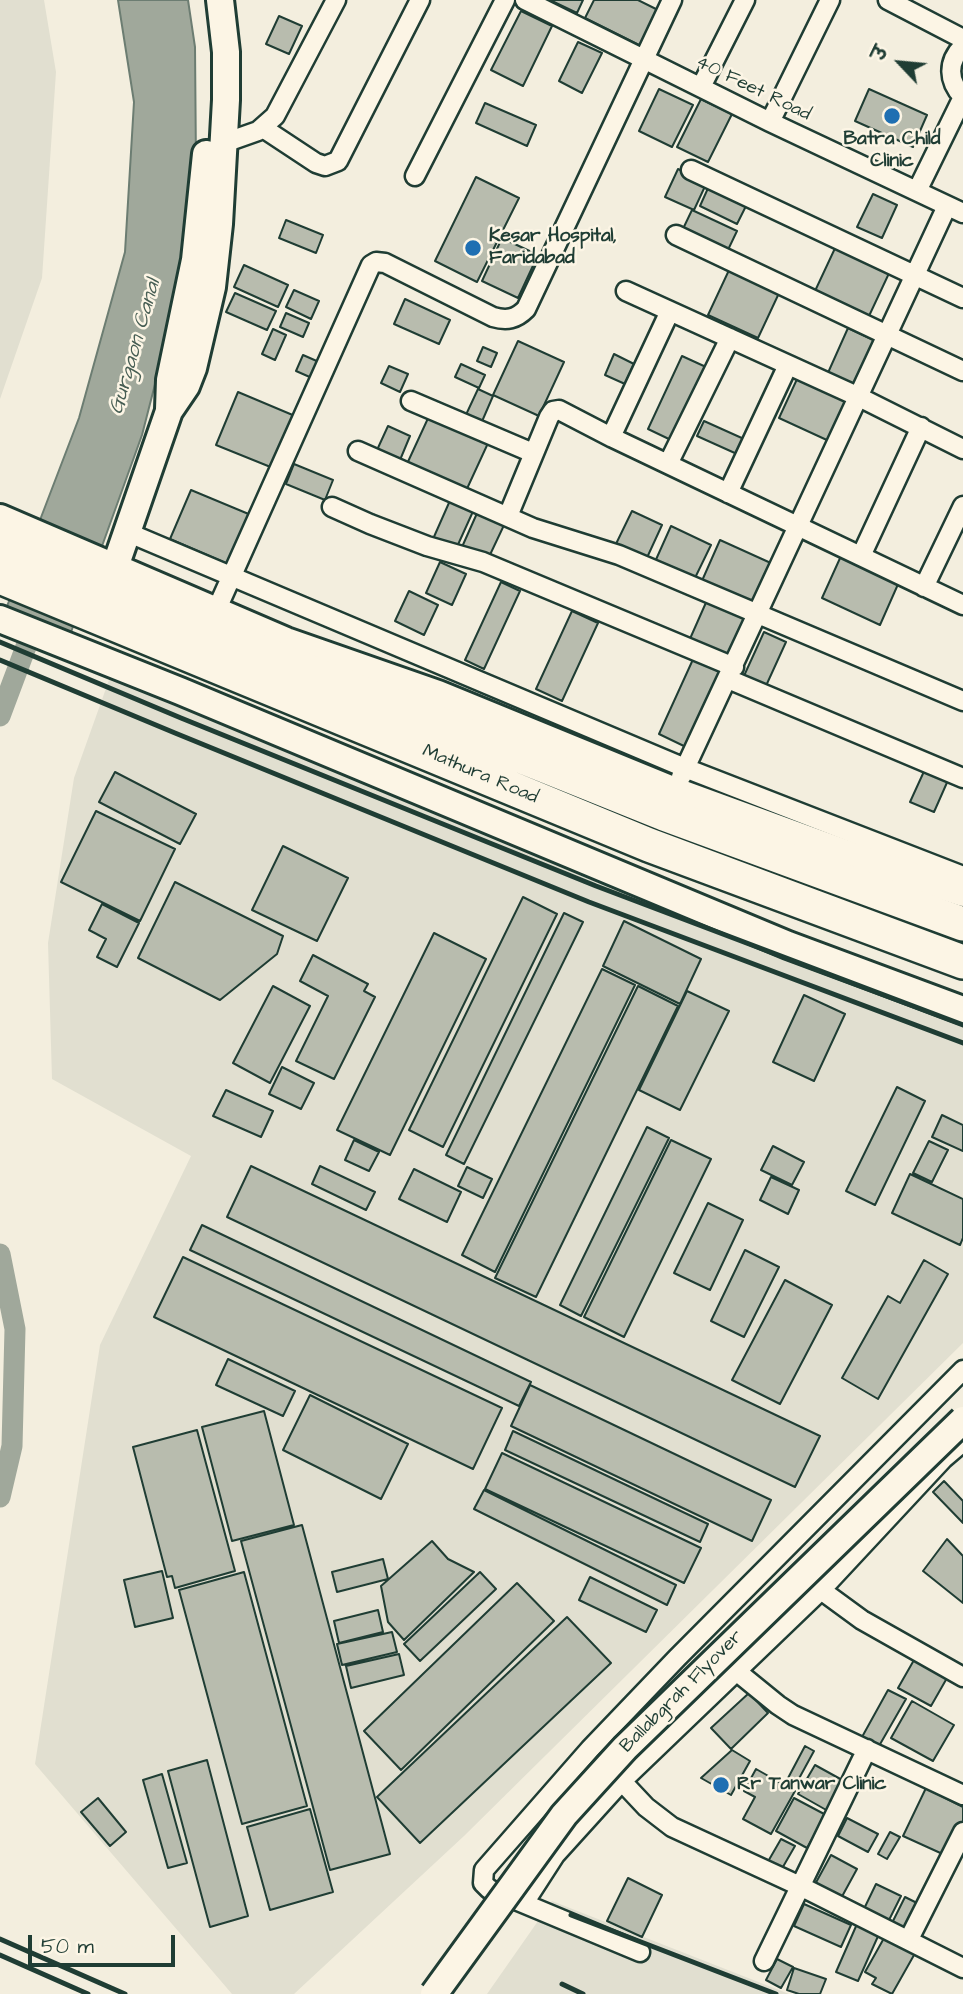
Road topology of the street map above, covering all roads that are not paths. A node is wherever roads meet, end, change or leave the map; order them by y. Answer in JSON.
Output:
{"nodes":[{"id":1,"x":207,"y":0,"type":"edge"},
{"id":2,"x":220,"y":0,"type":"edge"},
{"id":3,"x":336,"y":0,"type":"edge"},
{"id":4,"x":421,"y":0,"type":"edge"},
{"id":5,"x":505,"y":0,"type":"edge"},
{"id":6,"x":525,"y":0,"type":"edge"},
{"id":7,"x":672,"y":0,"type":"edge"},
{"id":8,"x":745,"y":0,"type":"edge"},
{"id":9,"x":830,"y":0,"type":"edge"},
{"id":10,"x":888,"y":0,"type":"edge"},
{"id":11,"x":963,"y":39,"type":"edge"},
{"id":12,"x":963,"y":46,"type":"edge"},
{"id":13,"x":644,"y":59,"type":"junction"},
{"id":14,"x":701,"y":87,"type":"junction"},
{"id":15,"x":963,"y":97,"type":"edge"},
{"id":16,"x":770,"y":122,"type":"junction"},
{"id":17,"x":263,"y":128,"type":"junction"},
{"id":18,"x":224,"y":143,"type":"junction"},
{"id":19,"x":691,"y":170,"type":"dead end"},
{"id":20,"x":415,"y":176,"type":"dead end"},
{"id":21,"x":917,"y":191,"type":"junction"},
{"id":22,"x":955,"y":210,"type":"edge"},
{"id":23,"x":676,"y":235,"type":"dead end"},
{"id":24,"x":916,"y":277,"type":"junction"},
{"id":25,"x":626,"y":291,"type":"dead end"},
{"id":26,"x":963,"y":298,"type":"edge"},
{"id":27,"x":670,"y":311,"type":"junction"},
{"id":28,"x":888,"y":335,"type":"junction"},
{"id":29,"x":730,"y":338,"type":"junction"},
{"id":30,"x":788,"y":365,"type":"junction"},
{"id":31,"x":963,"y":371,"type":"edge"},
{"id":32,"x":859,"y":397,"type":"junction"},
{"id":33,"x":411,"y":401,"type":"dead end"},
{"id":34,"x":169,"y":411,"type":"junction"},
{"id":35,"x":921,"y":428,"type":"junction"},
{"id":36,"x":611,"y":437,"type":"junction"},
{"id":37,"x":963,"y":449,"type":"edge"},
{"id":38,"x":358,"y":451,"type":"dead end"},
{"id":39,"x":533,"y":453,"type":"junction"},
{"id":40,"x":668,"y":464,"type":"junction"},
{"id":41,"x":728,"y":493,"type":"junction"},
{"id":42,"x":963,"y":506,"type":"edge"},
{"id":43,"x":332,"y":507,"type":"dead end"},
{"id":44,"x":508,"y":516,"type":"junction"},
{"id":45,"x":797,"y":526,"type":"junction"},
{"id":46,"x":128,"y":533,"type":"junction"},
{"id":47,"x":6,"y":550,"type":"edge"},
{"id":48,"x":861,"y":556,"type":"junction"},
{"id":49,"x":230,"y":577,"type":"junction"},
{"id":50,"x":100,"y":582,"type":"junction"},
{"id":51,"x":924,"y":587,"type":"junction"},
{"id":52,"x":963,"y":605,"type":"edge"},
{"id":53,"x":216,"y":611,"type":"junction"},
{"id":54,"x":757,"y":613,"type":"junction"},
{"id":55,"x":0,"y":619,"type":"edge"},
{"id":56,"x":731,"y":673,"type":"junction"},
{"id":57,"x":963,"y":701,"type":"edge"},
{"id":58,"x":963,"y":778,"type":"edge"},
{"id":59,"x":680,"y":779,"type":"junction"},
{"id":60,"x":963,"y":876,"type":"edge"},
{"id":61,"x":963,"y":893,"type":"edge"},
{"id":62,"x":963,"y":924,"type":"edge"},
{"id":63,"x":963,"y":962,"type":"edge"},
{"id":64,"x":963,"y":1010,"type":"edge"},
{"id":65,"x":963,"y":1370,"type":"edge"},
{"id":66,"x":963,"y":1420,"type":"edge"},
{"id":67,"x":963,"y":1442,"type":"edge"},
{"id":68,"x":821,"y":1590,"type":"junction"},
{"id":69,"x":735,"y":1670,"type":"junction"},
{"id":70,"x":963,"y":1677,"type":"edge"},
{"id":71,"x":590,"y":1749,"type":"junction"},
{"id":72,"x":867,"y":1749,"type":"junction"},
{"id":73,"x":621,"y":1781,"type":"junction"},
{"id":74,"x":963,"y":1795,"type":"edge"},
{"id":75,"x":963,"y":1832,"type":"edge"},
{"id":76,"x":802,"y":1887,"type":"junction"},
{"id":77,"x":524,"y":1903,"type":"junction"},
{"id":78,"x":909,"y":1939,"type":"junction"},
{"id":79,"x":640,"y":1952,"type":"dead end"},
{"id":80,"x":764,"y":1961,"type":"dead end"},
{"id":81,"x":963,"y":1968,"type":"edge"},
{"id":82,"x":434,"y":1994,"type":"edge"}],
"edges":[{"from":1,"to":34,"type":"main road"},
{"from":2,"to":18,"type":"main road"},
{"from":3,"to":17,"type":"street"},
{"from":4,"to":17,"type":"street"},
{"from":5,"to":20,"type":"street"},
{"from":6,"to":13,"type":"street","name":"40 Feet Road"},
{"from":7,"to":13,"type":"street"},
{"from":8,"to":14,"type":"street"},
{"from":9,"to":16,"type":"street"},
{"from":10,"to":11,"type":"street"},
{"from":12,"to":15,"type":"street"},
{"from":13,"to":14,"type":"street","name":"40 Feet Road"},
{"from":13,"to":49,"type":"street"},
{"from":14,"to":16,"type":"street","name":"40 Feet Road"},
{"from":15,"to":21,"type":"street"},
{"from":16,"to":21,"type":"street","name":"40 Feet Road"},
{"from":17,"to":18,"type":"street"},
{"from":18,"to":34,"type":"main road"},
{"from":19,"to":24,"type":"street"},
{"from":21,"to":22,"type":"street","name":"40 Feet Road"},
{"from":22,"to":24,"type":"street"},
{"from":23,"to":28,"type":"street"},
{"from":24,"to":26,"type":"street"},
{"from":24,"to":28,"type":"street"},
{"from":25,"to":27,"type":"street"},
{"from":27,"to":29,"type":"street"},
{"from":27,"to":36,"type":"street"},
{"from":28,"to":31,"type":"street"},
{"from":28,"to":32,"type":"street"},
{"from":29,"to":30,"type":"street"},
{"from":29,"to":40,"type":"street"},
{"from":30,"to":32,"type":"street"},
{"from":30,"to":41,"type":"street"},
{"from":32,"to":35,"type":"street"},
{"from":32,"to":45,"type":"street"},
{"from":33,"to":39,"type":"street"},
{"from":34,"to":46,"type":"main road"},
{"from":35,"to":37,"type":"street"},
{"from":35,"to":48,"type":"street"},
{"from":36,"to":39,"type":"street"},
{"from":36,"to":40,"type":"street"},
{"from":38,"to":44,"type":"street"},
{"from":39,"to":44,"type":"street"},
{"from":40,"to":41,"type":"street"},
{"from":41,"to":45,"type":"street"},
{"from":42,"to":51,"type":"street"},
{"from":43,"to":56,"type":"street"},
{"from":44,"to":54,"type":"street"},
{"from":45,"to":48,"type":"street"},
{"from":45,"to":54,"type":"street"},
{"from":46,"to":49,"type":"street"},
{"from":46,"to":50,"type":"main road"},
{"from":47,"to":50,"type":"highway","name":"Mathura Road"},
{"from":47,"to":50,"type":"main road"},
{"from":48,"to":51,"type":"street"},
{"from":49,"to":53,"type":"street"},
{"from":49,"to":59,"type":"street"},
{"from":50,"to":53,"type":"main road"},
{"from":50,"to":62,"type":"highway","name":"Mathura Road"},
{"from":50,"to":63,"type":"highway","name":"Mathura Road"},
{"from":51,"to":52,"type":"street"},
{"from":53,"to":59,"type":"main road"},
{"from":54,"to":56,"type":"street"},
{"from":54,"to":57,"type":"street"},
{"from":55,"to":64,"type":"main road"},
{"from":56,"to":58,"type":"street"},
{"from":56,"to":59,"type":"street"},
{"from":59,"to":60,"type":"street"},
{"from":59,"to":61,"type":"main road"},
{"from":65,"to":71,"type":"street"},
{"from":66,"to":82,"type":"main road","name":"Ballabgrah Flyover","bridge":true},
{"from":67,"to":68,"type":"street"},
{"from":68,"to":69,"type":"street"},
{"from":68,"to":70,"type":"street"},
{"from":69,"to":72,"type":"street"},
{"from":69,"to":73,"type":"street"},
{"from":71,"to":73,"type":"street"},
{"from":71,"to":77,"type":"street"},
{"from":72,"to":74,"type":"street"},
{"from":72,"to":76,"type":"street"},
{"from":73,"to":76,"type":"street"},
{"from":73,"to":77,"type":"street"},
{"from":75,"to":78,"type":"street"},
{"from":76,"to":78,"type":"street"},
{"from":76,"to":80,"type":"street"},
{"from":77,"to":79,"type":"street"},
{"from":78,"to":81,"type":"street"}]}
